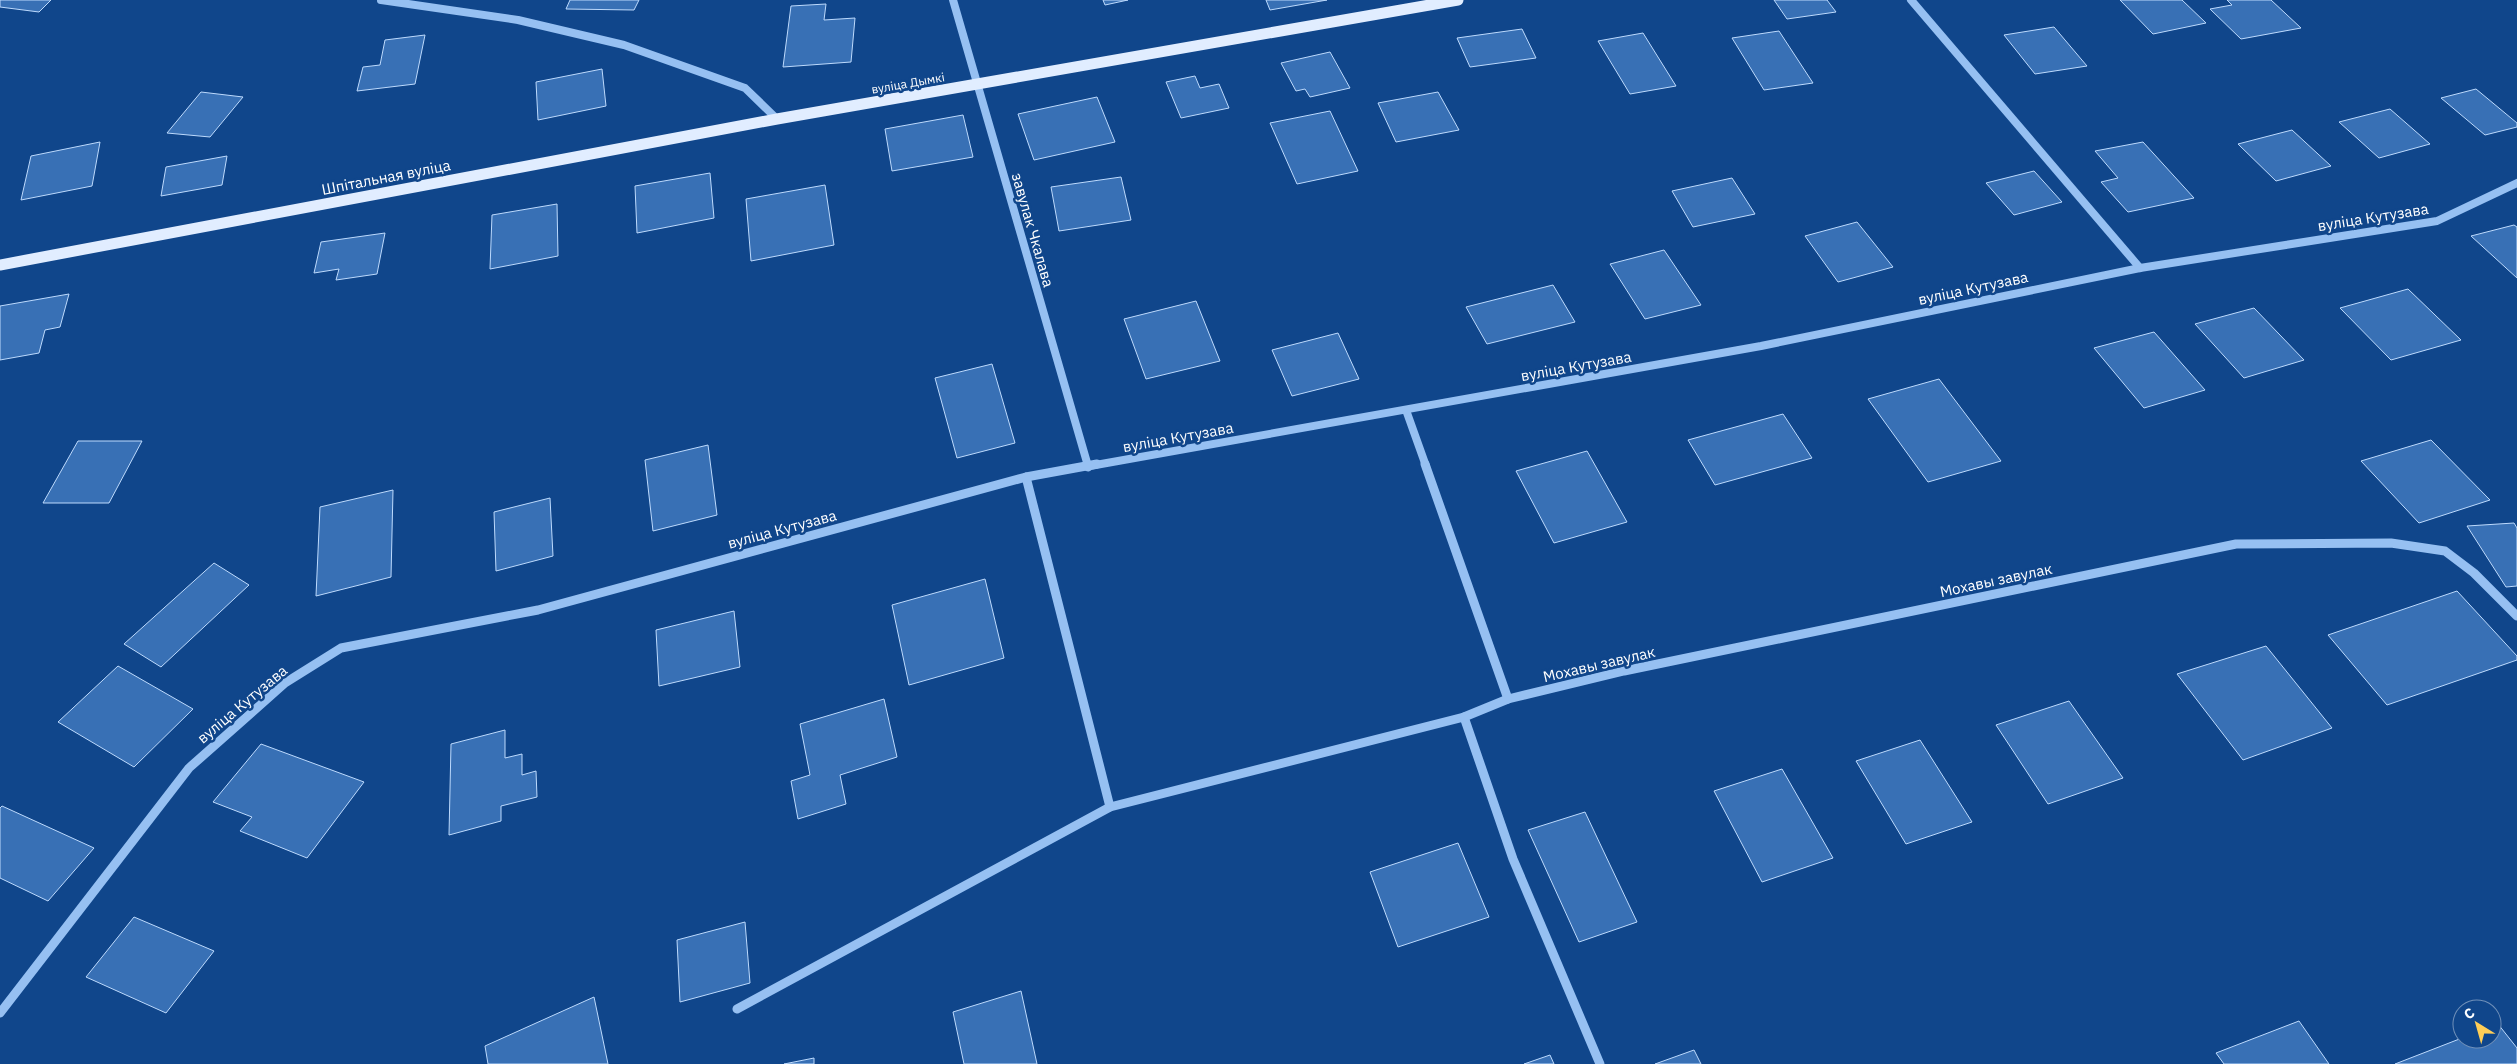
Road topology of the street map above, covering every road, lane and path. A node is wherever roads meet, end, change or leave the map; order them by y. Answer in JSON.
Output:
{"nodes":[{"id":1,"x":381,"y":0,"type":"edge"},
{"id":2,"x":953,"y":0,"type":"edge"},
{"id":3,"x":1458,"y":0,"type":"edge"},
{"id":4,"x":1911,"y":0,"type":"edge"},
{"id":5,"x":976,"y":84,"type":"junction"},
{"id":6,"x":777,"y":119,"type":"junction"},
{"id":7,"x":2517,"y":184,"type":"edge"},
{"id":8,"x":0,"y":265,"type":"edge"},
{"id":9,"x":2140,"y":268,"type":"junction"},
{"id":10,"x":1406,"y":410,"type":"junction"},
{"id":11,"x":1088,"y":467,"type":"junction"},
{"id":12,"x":1026,"y":477,"type":"junction"},
{"id":13,"x":2517,"y":616,"type":"edge"},
{"id":14,"x":1508,"y":699,"type":"junction"},
{"id":15,"x":1464,"y":717,"type":"junction"},
{"id":16,"x":1110,"y":807,"type":"junction"},
{"id":17,"x":737,"y":1009,"type":"dead end"},
{"id":18,"x":0,"y":1013,"type":"edge"},
{"id":19,"x":1600,"y":1064,"type":"edge"}],
"edges":[{"from":1,"to":6,"type":"street"},
{"from":2,"to":5,"type":"street","name":"завулак Чкалава"},
{"from":3,"to":5,"type":"main road","name":"вуліца Дымкі"},
{"from":4,"to":9,"type":"street"},
{"from":5,"to":6,"type":"main road","name":"вуліца Дымкі"},
{"from":5,"to":11,"type":"street","name":"завулак Чкалава"},
{"from":6,"to":8,"type":"main road","name":"Шпітальная вуліца"},
{"from":7,"to":9,"type":"street","name":"вуліца Кутузава"},
{"from":9,"to":10,"type":"street","name":"вуліца Кутузава"},
{"from":10,"to":11,"type":"street","name":"вуліца Кутузава"},
{"from":10,"to":14,"type":"street"},
{"from":11,"to":12,"type":"street","name":"вуліца Кутузава"},
{"from":12,"to":16,"type":"street"},
{"from":12,"to":18,"type":"street","name":"вуліца Кутузава"},
{"from":13,"to":14,"type":"street","name":"Мохавы завулак"},
{"from":14,"to":15,"type":"street","name":"Мохавы завулак"},
{"from":15,"to":16,"type":"street","name":"Мохавы завулак"},
{"from":15,"to":19,"type":"lane"},
{"from":16,"to":17,"type":"street","name":"Мохавы завулак"}]}
